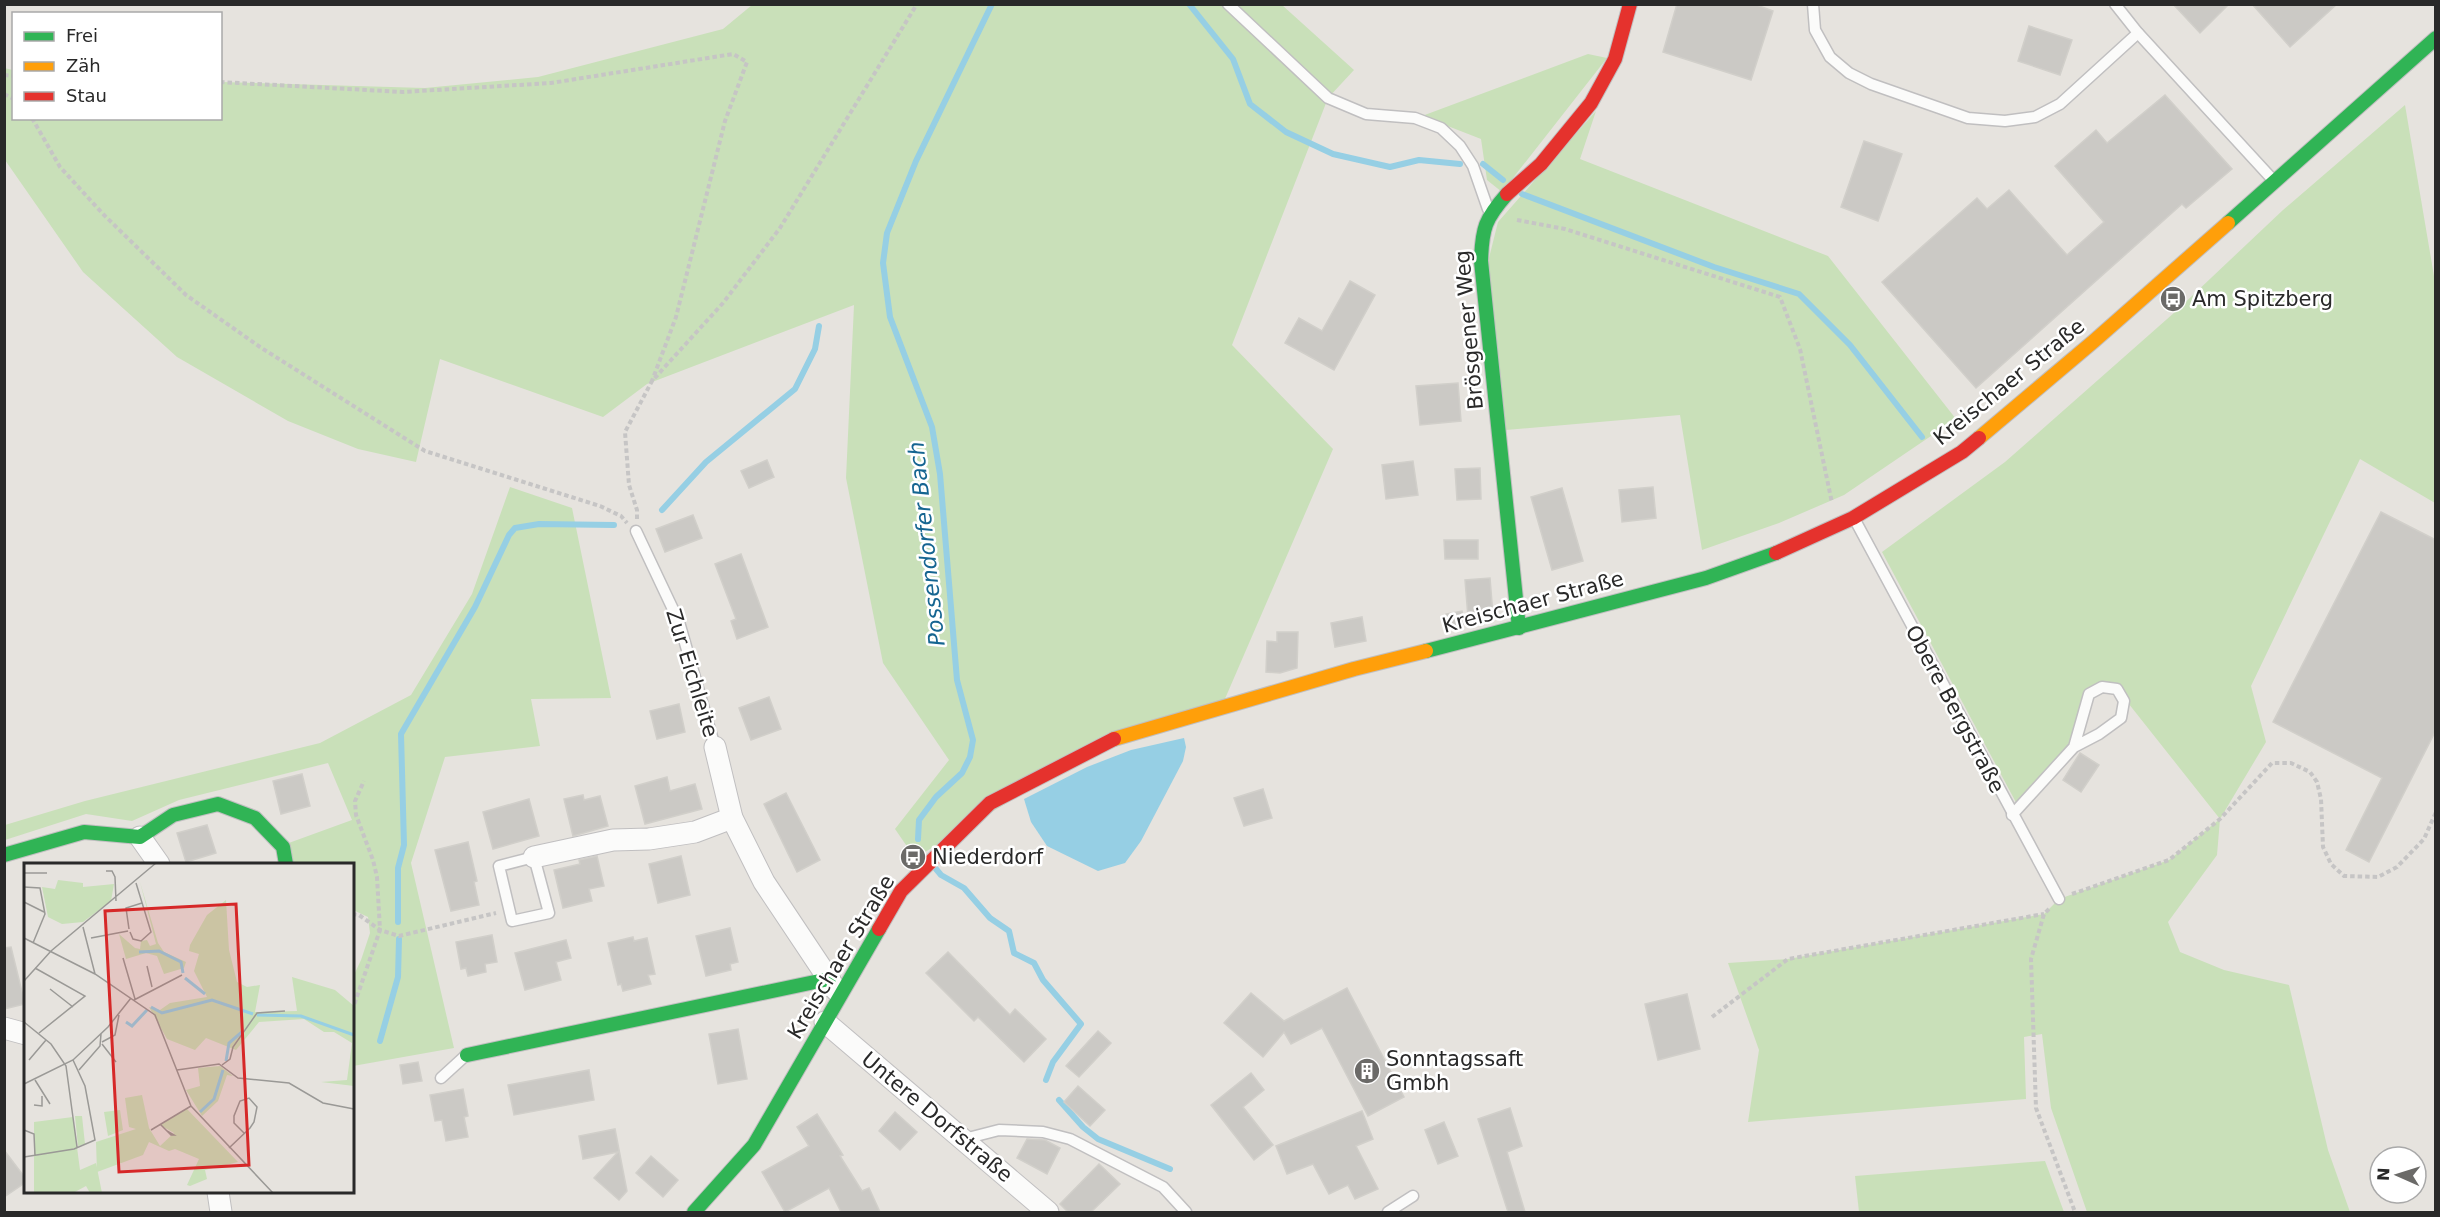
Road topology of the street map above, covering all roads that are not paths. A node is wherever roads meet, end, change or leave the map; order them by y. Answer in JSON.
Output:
{"nodes":[{"id":1,"x":1228,"y":4,"type":"edge"},
{"id":2,"x":1630,"y":4,"type":"edge"},
{"id":3,"x":1813,"y":4,"type":"edge"},
{"id":4,"x":2115,"y":4,"type":"edge"},
{"id":5,"x":2138,"y":33,"type":"junction"},
{"id":6,"x":2436,"y":38,"type":"edge"},
{"id":7,"x":2274,"y":182,"type":"junction"},
{"id":8,"x":1490,"y":214,"type":"junction"},
{"id":9,"x":1853,"y":518,"type":"junction"},
{"id":10,"x":636,"y":531,"type":"road end"},
{"id":11,"x":1520,"y":628,"type":"junction"},
{"id":12,"x":715,"y":747,"type":"joint"},
{"id":13,"x":2074,"y":747,"type":"junction"},
{"id":14,"x":2012,"y":815,"type":"junction"},
{"id":15,"x":732,"y":818,"type":"junction"},
{"id":16,"x":140,"y":837,"type":"junction"},
{"id":17,"x":4,"y":855,"type":"edge"},
{"id":18,"x":534,"y":857,"type":"junction"},
{"id":19,"x":158,"y":863,"type":"edge"},
{"id":20,"x":286,"y":863,"type":"edge"},
{"id":21,"x":2058,"y":899,"type":"road end"},
{"id":22,"x":834,"y":987,"type":"junction"},
{"id":23,"x":825,"y":1022,"type":"junction"},
{"id":24,"x":4,"y":1028,"type":"edge"},
{"id":25,"x":24,"y":1033,"type":"edge"},
{"id":26,"x":467,"y":1055,"type":"joint"},
{"id":27,"x":441,"y":1078,"type":"dead end"},
{"id":28,"x":964,"y":1139,"type":"junction"},
{"id":29,"x":218,"y":1193,"type":"edge"},
{"id":30,"x":1413,"y":1196,"type":"dead end"},
{"id":31,"x":221,"y":1212,"type":"edge"},
{"id":32,"x":694,"y":1212,"type":"edge"},
{"id":33,"x":1048,"y":1212,"type":"edge"},
{"id":34,"x":1185,"y":1212,"type":"edge"},
{"id":35,"x":1388,"y":1212,"type":"edge"}],
"edges":[{"from":1,"to":8,"type":"lane"},
{"from":2,"to":8,"type":"main road","name":"Brösgener Weg"},
{"from":3,"to":5,"type":"lane"},
{"from":4,"to":5,"type":"lane"},
{"from":5,"to":7,"type":"lane"},
{"from":6,"to":7,"type":"main road","name":"Kreischaer Straße"},
{"from":7,"to":9,"type":"main road","name":"Kreischaer Straße"},
{"from":8,"to":11,"type":"main road","name":"Brösgener Weg"},
{"from":9,"to":11,"type":"main road","name":"Kreischaer Straße"},
{"from":9,"to":14,"type":"lane","name":"Obere Bergstraße"},
{"from":10,"to":12,"type":"lane","name":"Zur Eichleite"},
{"from":11,"to":22,"type":"main road","name":"Kreischaer Straße"},
{"from":12,"to":15,"type":"street","name":"Zur Eichleite"},
{"from":13,"to":13,"type":"lane"},
{"from":13,"to":14,"type":"lane"},
{"from":14,"to":21,"type":"lane","name":"Obere Bergstraße"},
{"from":15,"to":18,"type":"street"},
{"from":15,"to":22,"type":"street","name":"Zur Eichleite"},
{"from":16,"to":17,"type":"main road"},
{"from":16,"to":19,"type":"street"},
{"from":16,"to":20,"type":"main road"},
{"from":18,"to":18,"type":"lane"},
{"from":22,"to":23,"type":"main road","name":"Kreischaer Straße"},
{"from":22,"to":26,"type":"main road"},
{"from":23,"to":28,"type":"street","name":"Untere Dorfstraße"},
{"from":23,"to":32,"type":"main road","name":"Kreischaer Straße"},
{"from":24,"to":25,"type":"street"},
{"from":26,"to":27,"type":"lane"},
{"from":28,"to":33,"type":"street","name":"Untere Dorfstraße"},
{"from":28,"to":34,"type":"lane"},
{"from":29,"to":31,"type":"street"},
{"from":30,"to":35,"type":"lane"}]}
